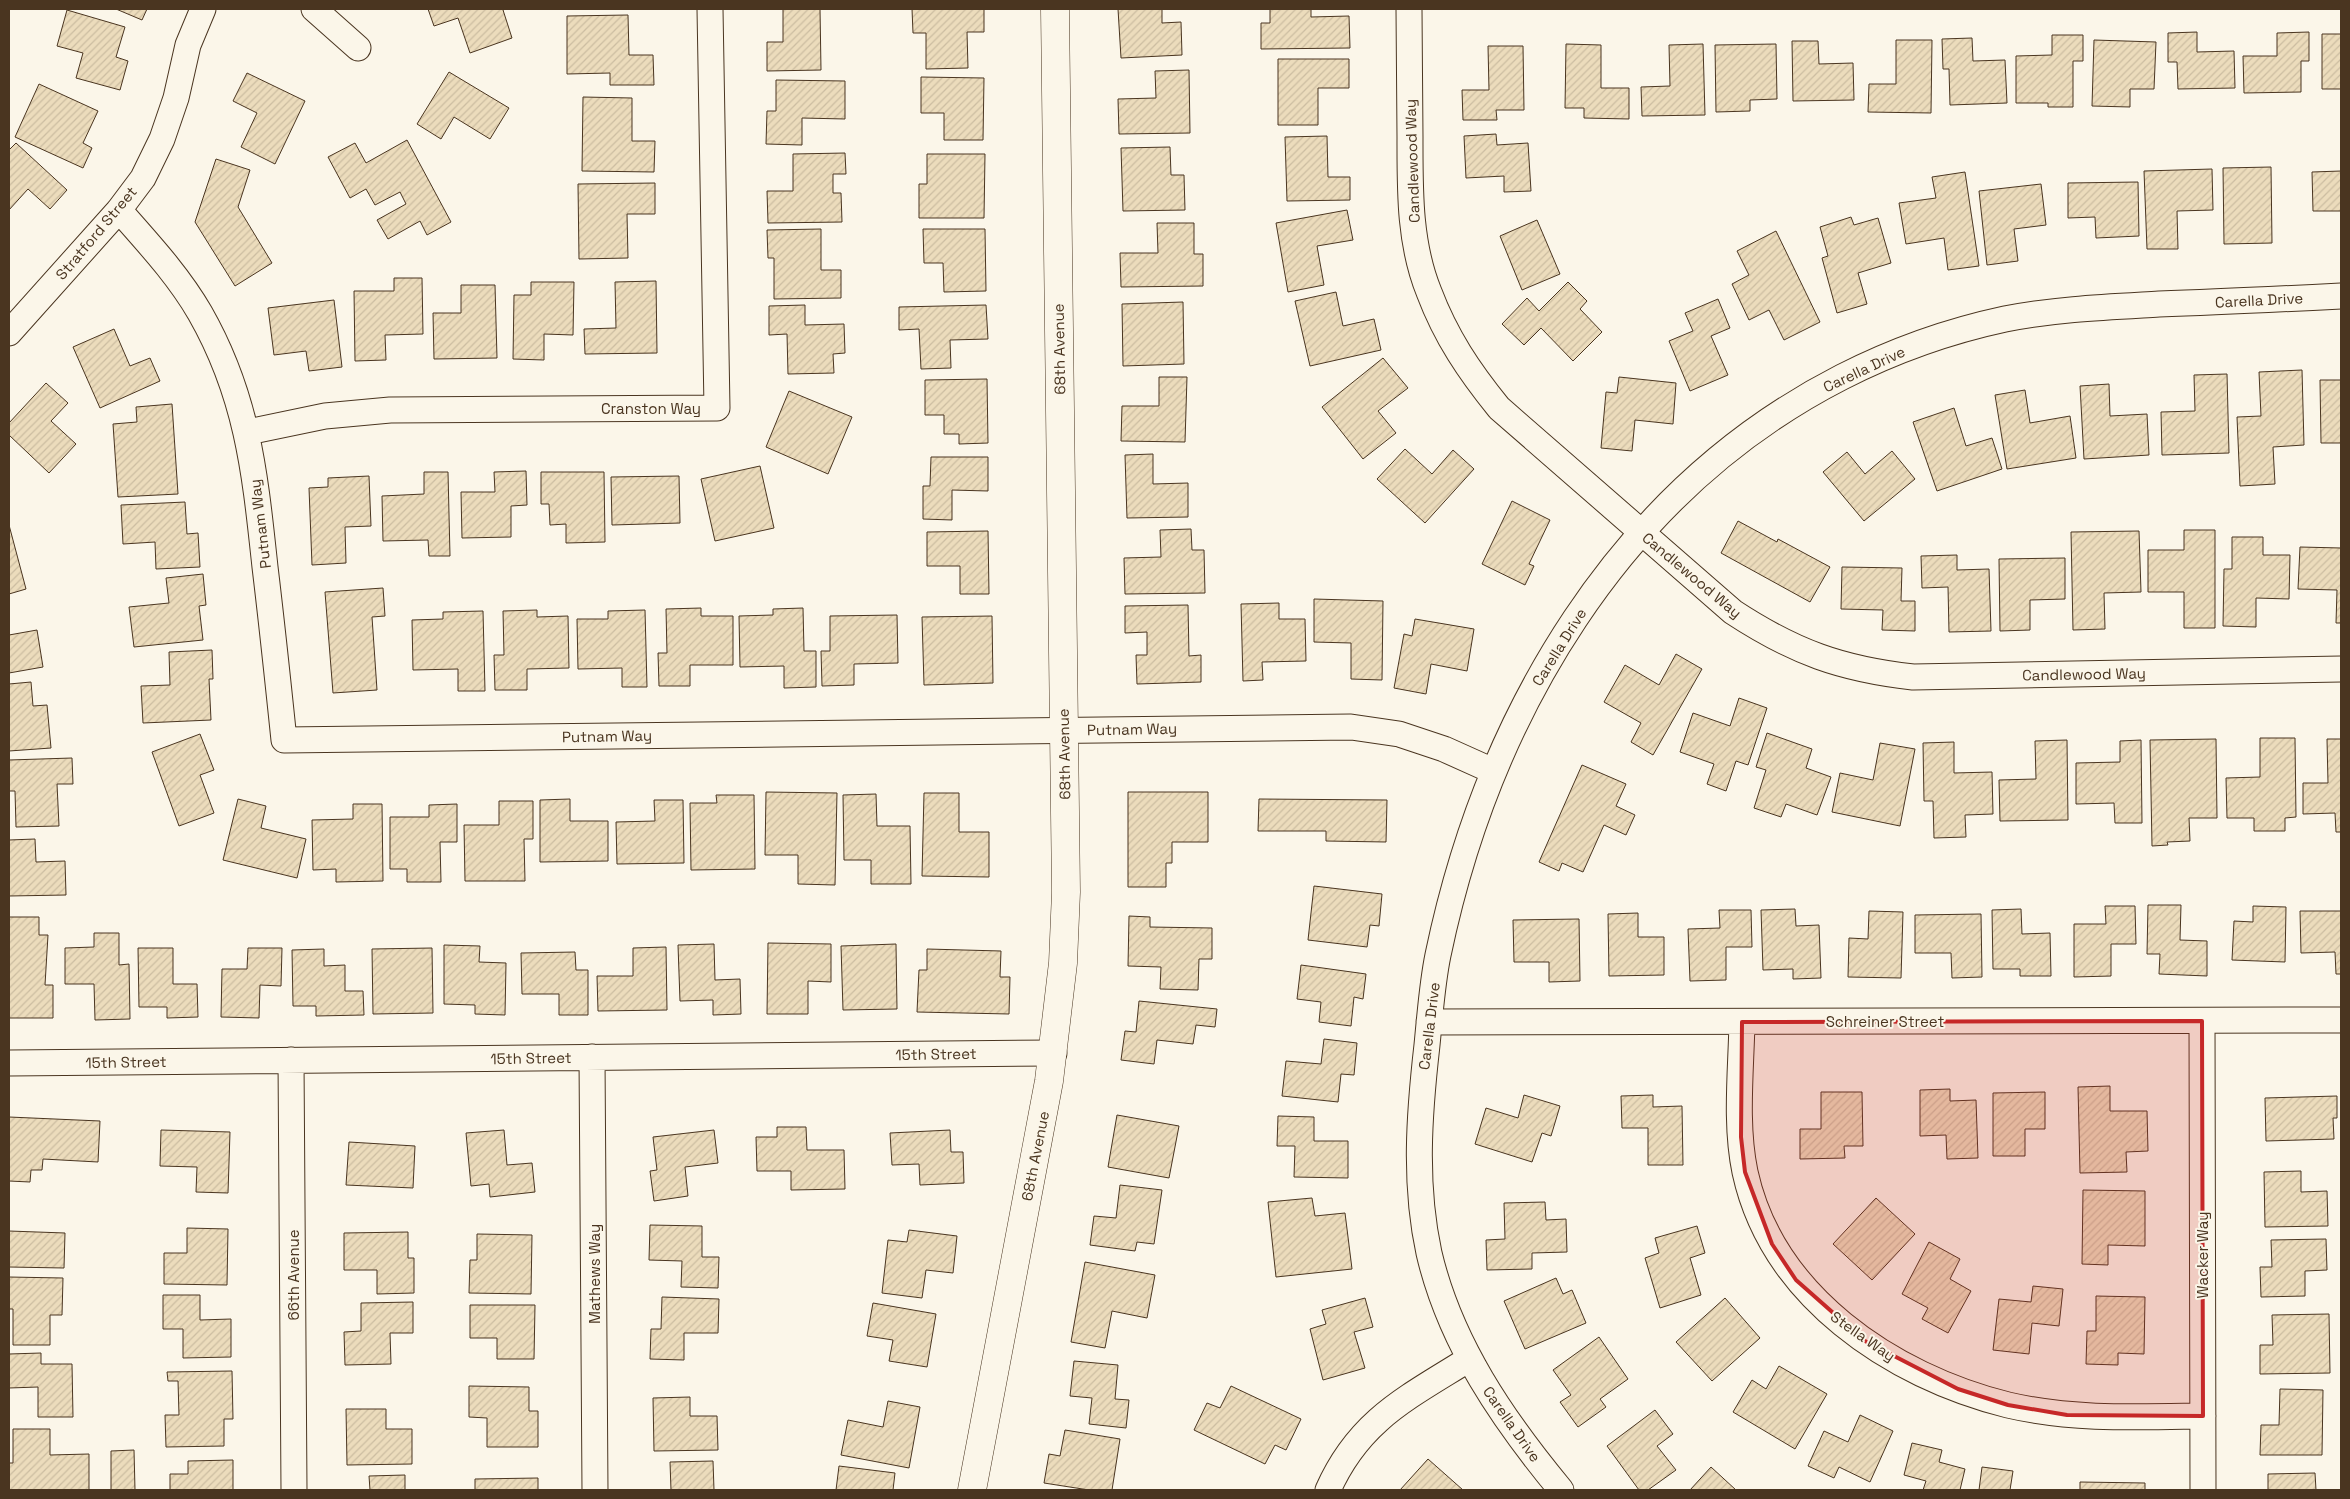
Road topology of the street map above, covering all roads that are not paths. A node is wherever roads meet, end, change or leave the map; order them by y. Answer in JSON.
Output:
{"nodes":[{"id":1,"x":203,"y":9,"type":"edge"},
{"id":2,"x":314,"y":9,"type":"edge"},
{"id":3,"x":710,"y":9,"type":"edge"},
{"id":4,"x":1055,"y":9,"type":"edge"},
{"id":5,"x":1409,"y":9,"type":"edge"},
{"id":6,"x":358,"y":48,"type":"dead end"},
{"id":7,"x":119,"y":210,"type":"junction"},
{"id":8,"x":2341,"y":296,"type":"edge"},
{"id":9,"x":9,"y":333,"type":"edge"},
{"id":10,"x":248,"y":432,"type":"junction"},
{"id":11,"x":1642,"y":534,"type":"junction"},
{"id":12,"x":2341,"y":668,"type":"edge"},
{"id":13,"x":1064,"y":730,"type":"junction"},
{"id":14,"x":1493,"y":771,"type":"junction"},
{"id":15,"x":2341,"y":1020,"type":"edge"},
{"id":16,"x":2202,"y":1021,"type":"junction"},
{"id":17,"x":1429,"y":1022,"type":"junction"},
{"id":18,"x":1742,"y":1022,"type":"junction"},
{"id":19,"x":1054,"y":1053,"type":"junction"},
{"id":20,"x":592,"y":1057,"type":"junction"},
{"id":21,"x":291,"y":1060,"type":"junction"},
{"id":22,"x":9,"y":1063,"type":"edge"},
{"id":23,"x":1469,"y":1359,"type":"junction"},
{"id":24,"x":2203,"y":1416,"type":"junction"},
{"id":25,"x":294,"y":1490,"type":"edge"},
{"id":26,"x":595,"y":1490,"type":"edge"},
{"id":27,"x":972,"y":1490,"type":"edge"},
{"id":28,"x":1328,"y":1490,"type":"edge"},
{"id":29,"x":1561,"y":1490,"type":"edge"},
{"id":30,"x":2203,"y":1490,"type":"edge"}],
"edges":[{"from":1,"to":7,"type":"street","name":"Stratford Street"},
{"from":2,"to":6,"type":"street"},
{"from":3,"to":10,"type":"street","name":"Cranston Way"},
{"from":4,"to":13,"type":"street","name":"68th Avenue"},
{"from":5,"to":11,"type":"street","name":"Candlewood Way"},
{"from":7,"to":9,"type":"street","name":"Stratford Street"},
{"from":7,"to":10,"type":"street","name":"Putnam Way"},
{"from":8,"to":11,"type":"street","name":"Carella Drive"},
{"from":10,"to":13,"type":"street","name":"Putnam Way"},
{"from":11,"to":12,"type":"street","name":"Candlewood Way"},
{"from":11,"to":14,"type":"street","name":"Carella Drive"},
{"from":13,"to":14,"type":"street","name":"Putnam Way"},
{"from":13,"to":19,"type":"street","name":"68th Avenue"},
{"from":14,"to":17,"type":"street","name":"Carella Drive"},
{"from":15,"to":16,"type":"street","name":"Schreiner Street"},
{"from":16,"to":18,"type":"street","name":"Schreiner Street"},
{"from":16,"to":24,"type":"street","name":"Wacker Way"},
{"from":17,"to":18,"type":"street","name":"Schreiner Street"},
{"from":17,"to":23,"type":"street","name":"Carella Drive"},
{"from":18,"to":24,"type":"street","name":"Stella Way"},
{"from":19,"to":20,"type":"street","name":"15th Street"},
{"from":19,"to":27,"type":"street","name":"68th Avenue"},
{"from":20,"to":21,"type":"street","name":"15th Street"},
{"from":20,"to":26,"type":"street","name":"Mathews Way"},
{"from":21,"to":22,"type":"street","name":"15th Street"},
{"from":21,"to":25,"type":"street","name":"66th Avenue"},
{"from":23,"to":28,"type":"street"},
{"from":23,"to":29,"type":"street","name":"Carella Drive"},
{"from":24,"to":30,"type":"street","name":"Wacker Way"}]}
